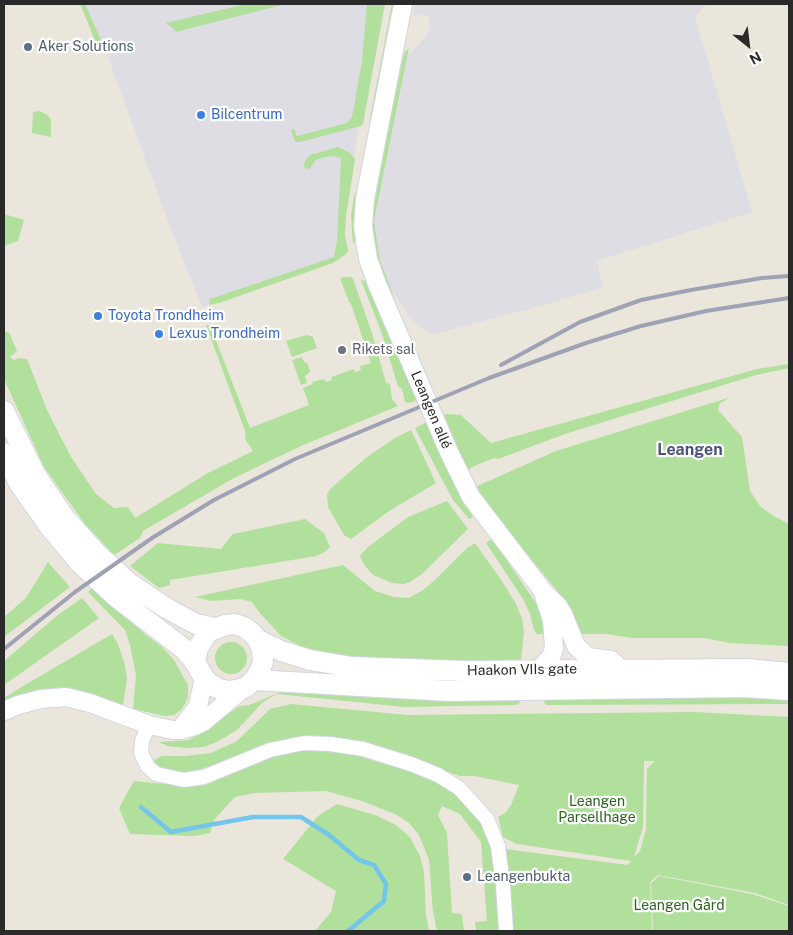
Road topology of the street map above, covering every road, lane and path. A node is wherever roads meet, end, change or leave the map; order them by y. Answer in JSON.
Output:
{"nodes":[{"id":1,"x":403,"y":4,"type":"edge"},
{"id":2,"x":4,"y":410,"type":"edge"},
{"id":3,"x":4,"y":453,"type":"edge"},
{"id":4,"x":543,"y":591,"type":"junction"},
{"id":5,"x":216,"y":628,"type":"junction"},
{"id":6,"x":258,"y":640,"type":"junction"},
{"id":7,"x":200,"y":670,"type":"junction"},
{"id":8,"x":540,"y":670,"type":"junction"},
{"id":9,"x":622,"y":670,"type":"junction"},
{"id":10,"x":789,"y":673,"type":"edge"},
{"id":11,"x":250,"y":683,"type":"junction"},
{"id":12,"x":789,"y":690,"type":"edge"},
{"id":13,"x":4,"y":711,"type":"edge"},
{"id":14,"x":149,"y":725,"type":"junction"},
{"id":15,"x":180,"y":730,"type":"junction"},
{"id":16,"x":506,"y":931,"type":"edge"}],
"edges":[{"from":1,"to":4,"type":"street","name":"Leangen allé"},
{"from":2,"to":5,"type":"main road"},
{"from":3,"to":7,"type":"main road"},
{"from":4,"to":8,"type":"street","name":"Leangen allé"},
{"from":4,"to":9,"type":"street","name":"Leangen allé"},
{"from":5,"to":6,"type":"main road"},
{"from":5,"to":7,"type":"main road"},
{"from":6,"to":8,"type":"main road","name":"Haakon VIIs gate"},
{"from":6,"to":11,"type":"main road"},
{"from":7,"to":11,"type":"main road"},
{"from":7,"to":15,"type":"street"},
{"from":8,"to":9,"type":"main road","name":"Haakon VIIs gate"},
{"from":9,"to":10,"type":"main road","name":"Haakon VIIs gate"},
{"from":11,"to":12,"type":"main road","name":"Haakon VIIs gate"},
{"from":11,"to":15,"type":"street"},
{"from":13,"to":14,"type":"street"},
{"from":14,"to":15,"type":"street"},
{"from":14,"to":16,"type":"street"}]}
